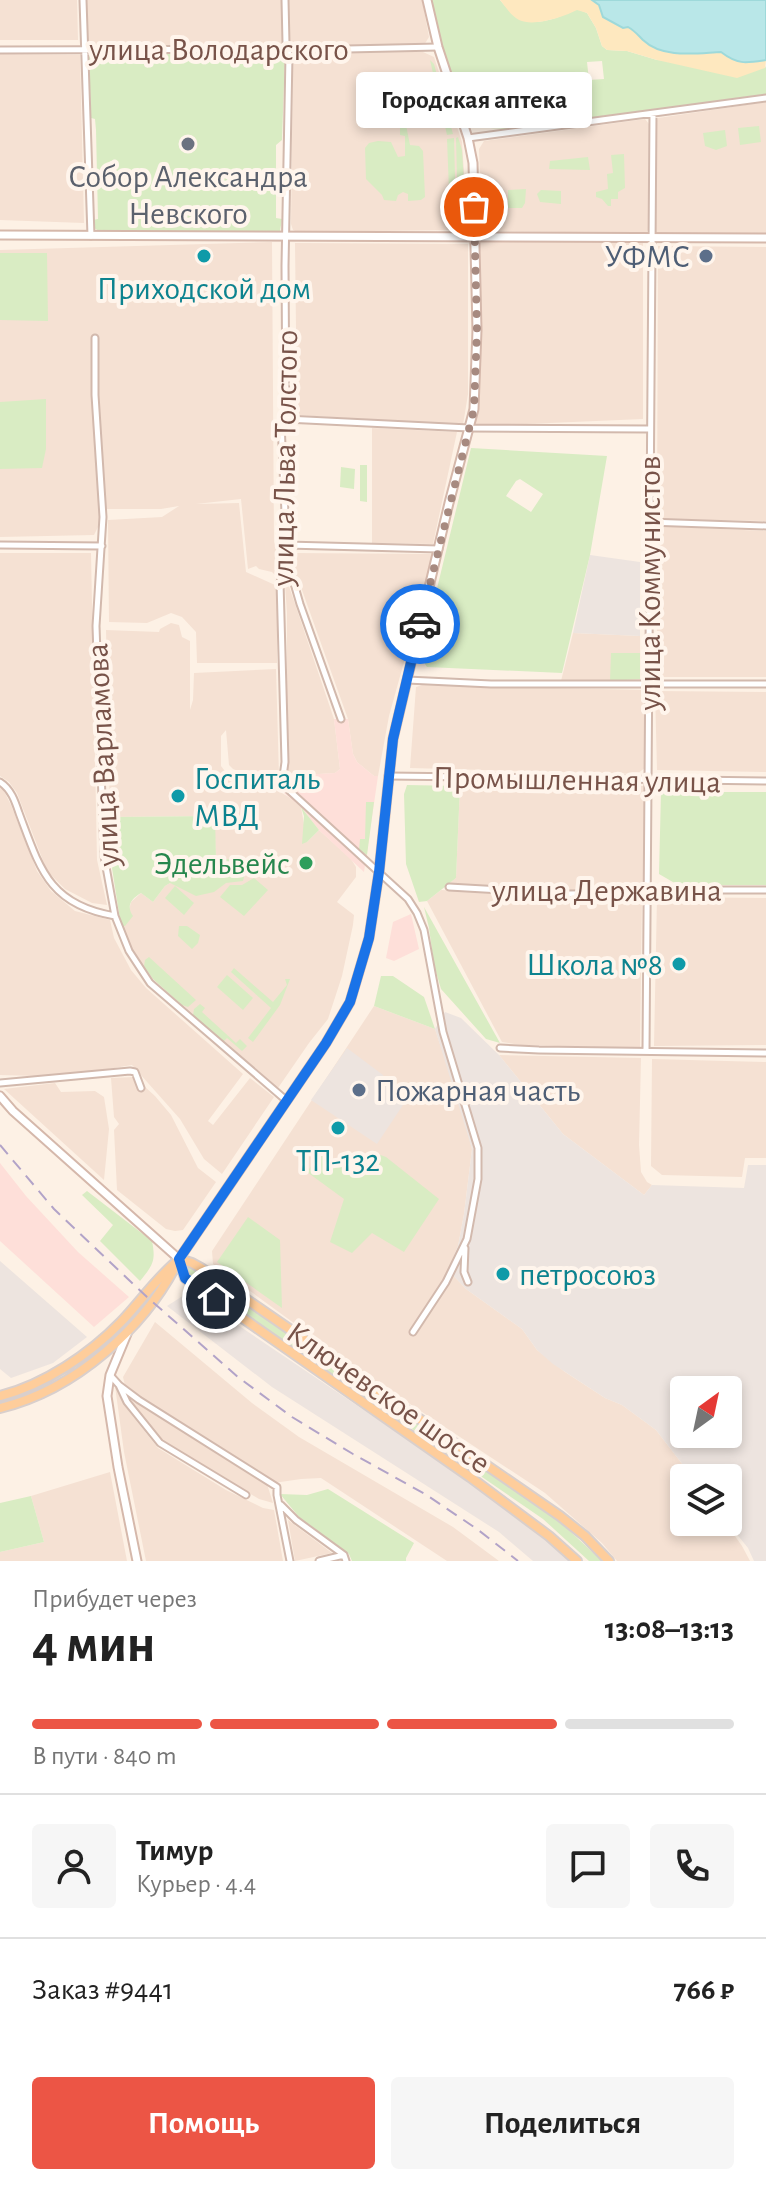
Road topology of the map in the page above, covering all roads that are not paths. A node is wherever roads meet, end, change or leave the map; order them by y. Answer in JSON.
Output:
{"nodes":[{"id":1,"x":83,"y":0,"type":"edge"},
{"id":2,"x":285,"y":0,"type":"edge"},
{"id":3,"x":427,"y":0,"type":"edge"},
{"id":4,"x":438,"y":47,"type":"junction"},
{"id":5,"x":288,"y":49,"type":"junction"},
{"id":6,"x":0,"y":50,"type":"edge"},
{"id":7,"x":84,"y":50,"type":"junction"},
{"id":8,"x":766,"y":98,"type":"edge"},
{"id":9,"x":653,"y":114,"type":"junction"},
{"id":10,"x":468,"y":138,"type":"junction"},
{"id":11,"x":0,"y":235,"type":"edge"},
{"id":12,"x":91,"y":236,"type":"junction"},
{"id":13,"x":286,"y":236,"type":"junction"},
{"id":14,"x":475,"y":236,"type":"junction"},
{"id":15,"x":651,"y":238,"type":"junction"},
{"id":16,"x":766,"y":238,"type":"edge"},
{"id":17,"x":95,"y":338,"type":"dead end"},
{"id":18,"x":286,"y":419,"type":"junction"},
{"id":19,"x":469,"y":428,"type":"junction"},
{"id":20,"x":649,"y":429,"type":"junction"},
{"id":21,"x":648,"y":522,"type":"junction"},
{"id":22,"x":766,"y":526,"type":"edge"},
{"id":23,"x":0,"y":545,"type":"edge"},
{"id":24,"x":287,"y":545,"type":"junction"},
{"id":25,"x":102,"y":546,"type":"junction"},
{"id":26,"x":439,"y":549,"type":"junction"},
{"id":27,"x":287,"y":558,"type":"junction"},
{"id":28,"x":406,"y":680,"type":"junction"},
{"id":29,"x":766,"y":684,"type":"edge"},
{"id":30,"x":648,"y":685,"type":"junction"},
{"id":31,"x":341,"y":719,"type":"dead end"},
{"id":32,"x":388,"y":776,"type":"junction"},
{"id":33,"x":649,"y":780,"type":"junction"},
{"id":34,"x":766,"y":781,"type":"edge"},
{"id":35,"x":0,"y":782,"type":"edge"},
{"id":36,"x":379,"y":872,"type":"junction"},
{"id":37,"x":449,"y":887,"type":"dead end"},
{"id":38,"x":766,"y":890,"type":"edge"},
{"id":39,"x":647,"y":893,"type":"junction"},
{"id":40,"x":115,"y":916,"type":"junction"},
{"id":41,"x":500,"y":1048,"type":"dead end"},
{"id":42,"x":646,"y":1051,"type":"junction"},
{"id":43,"x":766,"y":1053,"type":"edge"},
{"id":44,"x":0,"y":1083,"type":"edge"},
{"id":45,"x":141,"y":1088,"type":"dead end"},
{"id":46,"x":0,"y":1096,"type":"edge"},
{"id":47,"x":287,"y":1101,"type":"junction"},
{"id":48,"x":467,"y":1239,"type":"junction"},
{"id":49,"x":179,"y":1259,"type":"junction"},
{"id":50,"x":468,"y":1282,"type":"dead end"},
{"id":51,"x":129,"y":1330,"type":"junction"},
{"id":52,"x":413,"y":1332,"type":"dead end"},
{"id":53,"x":110,"y":1375,"type":"junction"},
{"id":54,"x":119,"y":1385,"type":"junction"},
{"id":55,"x":4,"y":1395,"type":"edge"},
{"id":56,"x":4,"y":1407,"type":"edge"},
{"id":57,"x":246,"y":1495,"type":"dead end"},
{"id":58,"x":280,"y":1505,"type":"junction"},
{"id":59,"x":345,"y":1558,"type":"edge"},
{"id":60,"x":137,"y":1561,"type":"edge"},
{"id":61,"x":290,"y":1561,"type":"edge"},
{"id":62,"x":319,"y":1561,"type":"edge"},
{"id":63,"x":577,"y":1561,"type":"edge"},
{"id":64,"x":609,"y":1561,"type":"edge"}],
"edges":[{"from":1,"to":7,"type":"street"},
{"from":2,"to":5,"type":"street","name":"улица Льва Толстого"},
{"from":3,"to":4,"type":"main road"},
{"from":4,"to":5,"type":"street","name":"улица Володарского"},
{"from":4,"to":10,"type":"main road"},
{"from":5,"to":7,"type":"street","name":"улица Володарского"},
{"from":5,"to":13,"type":"street","name":"улица Льва Толстого"},
{"from":6,"to":7,"type":"street","name":"улица Володарского"},
{"from":7,"to":12,"type":"street"},
{"from":8,"to":9,"type":"street"},
{"from":9,"to":10,"type":"street"},
{"from":9,"to":15,"type":"street","name":"улица Коммунистов"},
{"from":10,"to":14,"type":"main road"},
{"from":11,"to":12,"type":"main road"},
{"from":12,"to":13,"type":"main road"},
{"from":13,"to":14,"type":"main road"},
{"from":13,"to":18,"type":"street","name":"улица Льва Толстого"},
{"from":14,"to":15,"type":"main road"},
{"from":14,"to":19,"type":"main road"},
{"from":15,"to":16,"type":"main road"},
{"from":15,"to":20,"type":"street","name":"улица Коммунистов"},
{"from":17,"to":25,"type":"street","name":"улица Варламова"},
{"from":18,"to":19,"type":"street"},
{"from":18,"to":24,"type":"street","name":"улица Льва Толстого"},
{"from":19,"to":20,"type":"street"},
{"from":19,"to":26,"type":"main road"},
{"from":20,"to":21,"type":"street","name":"улица Коммунистов"},
{"from":21,"to":22,"type":"street"},
{"from":21,"to":30,"type":"street","name":"улица Коммунистов"},
{"from":23,"to":25,"type":"street"},
{"from":24,"to":26,"type":"street"},
{"from":24,"to":27,"type":"street","name":"улица Льва Толстого"},
{"from":25,"to":40,"type":"street","name":"улица Варламова"},
{"from":26,"to":28,"type":"main road"},
{"from":27,"to":31,"type":"street"},
{"from":27,"to":36,"type":"street","name":"улица Льва Толстого"},
{"from":28,"to":30,"type":"street"},
{"from":28,"to":32,"type":"main road"},
{"from":29,"to":30,"type":"street"},
{"from":30,"to":33,"type":"street","name":"улица Коммунистов"},
{"from":32,"to":33,"type":"street","name":"Промышленная улица"},
{"from":32,"to":36,"type":"main road"},
{"from":33,"to":34,"type":"street","name":"Промышленная улица"},
{"from":33,"to":39,"type":"street","name":"улица Коммунистов"},
{"from":35,"to":40,"type":"street"},
{"from":36,"to":47,"type":"main road"},
{"from":36,"to":48,"type":"street","name":"улица Льва Толстого"},
{"from":37,"to":39,"type":"street","name":"улица Державина"},
{"from":38,"to":39,"type":"street","name":"улица Державина"},
{"from":39,"to":42,"type":"street","name":"улица Коммунистов"},
{"from":40,"to":47,"type":"street","name":"улица Варламова"},
{"from":41,"to":42,"type":"street"},
{"from":42,"to":43,"type":"street"},
{"from":44,"to":45,"type":"street"},
{"from":46,"to":49,"type":"main road"},
{"from":47,"to":49,"type":"main road"},
{"from":48,"to":50,"type":"street"},
{"from":48,"to":52,"type":"street"},
{"from":49,"to":51,"type":"main road"},
{"from":49,"to":55,"type":"main road"},
{"from":49,"to":63,"type":"main road","name":"Ключевское шоссе"},
{"from":49,"to":64,"type":"main road","name":"Ключевское шоссе"},
{"from":51,"to":53,"type":"main road"},
{"from":51,"to":56,"type":"main road"},
{"from":53,"to":54,"type":"street"},
{"from":53,"to":60,"type":"main road"},
{"from":54,"to":57,"type":"street"},
{"from":54,"to":58,"type":"street"},
{"from":55,"to":56,"type":"main road"},
{"from":58,"to":59,"type":"street"},
{"from":58,"to":61,"type":"street"},
{"from":59,"to":62,"type":"street"}]}
